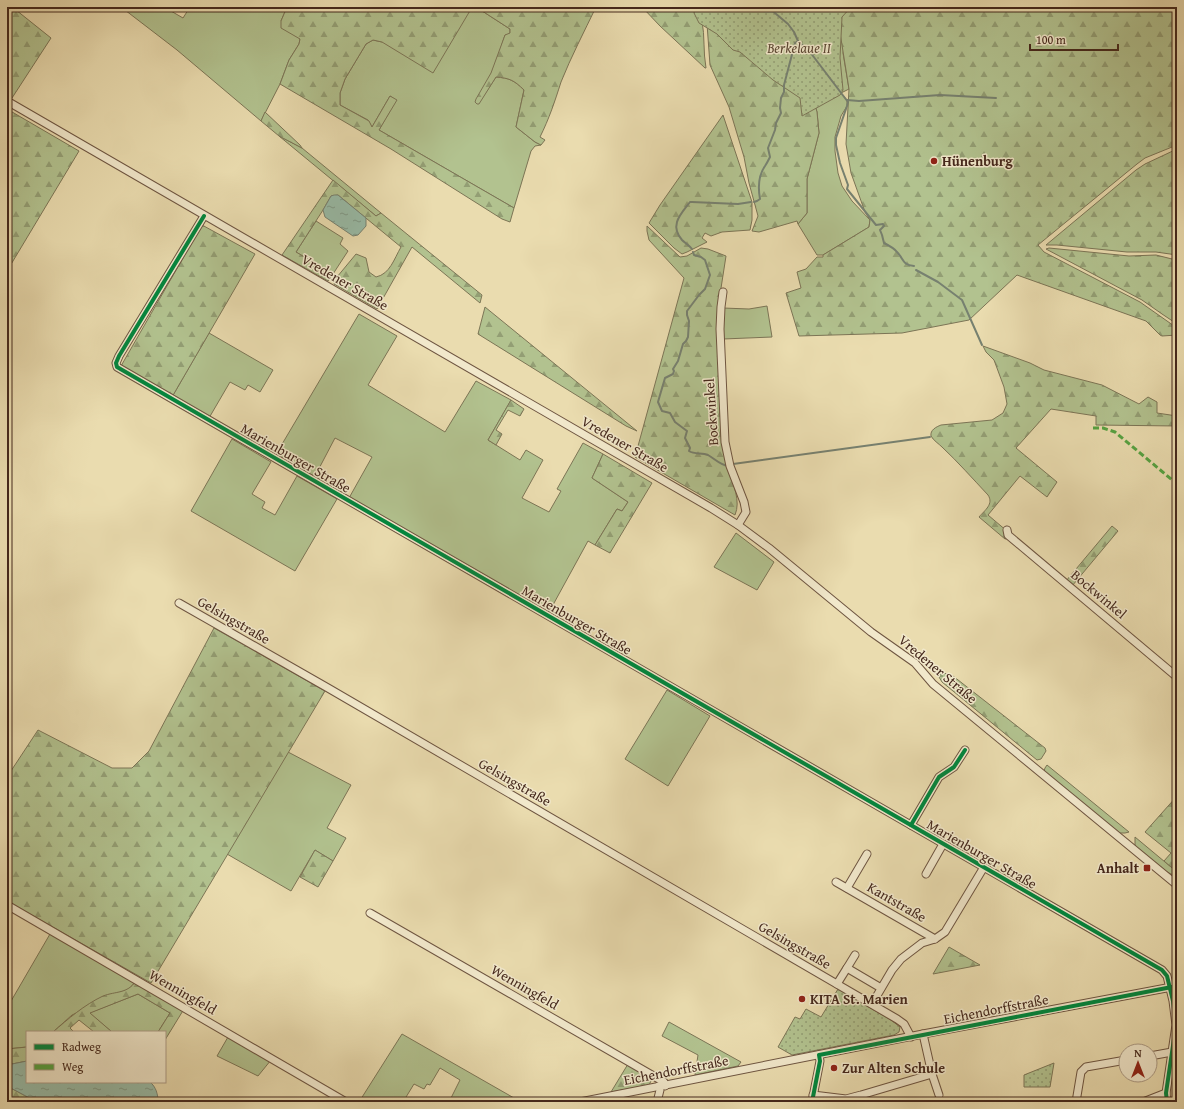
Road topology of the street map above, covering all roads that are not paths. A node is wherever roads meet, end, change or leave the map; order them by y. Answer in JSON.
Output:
{"nodes":[{"id":1,"x":7,"y":101,"type":"edge"},
{"id":2,"x":204,"y":216,"type":"junction"},
{"id":3,"x":722,"y":292,"type":"dead end"},
{"id":4,"x":738,"y":525,"type":"junction"},
{"id":5,"x":1007,"y":530,"type":"dead end"},
{"id":6,"x":179,"y":603,"type":"dead end"},
{"id":7,"x":1177,"y":677,"type":"edge"},
{"id":8,"x":965,"y":750,"type":"dead end"},
{"id":9,"x":911,"y":825,"type":"junction"},
{"id":10,"x":943,"y":844,"type":"junction"},
{"id":11,"x":867,"y":854,"type":"dead end"},
{"id":12,"x":984,"y":868,"type":"junction"},
{"id":13,"x":926,"y":874,"type":"dead end"},
{"id":14,"x":836,"y":882,"type":"dead end"},
{"id":15,"x":1177,"y":885,"type":"edge"},
{"id":16,"x":847,"y":888,"type":"junction"},
{"id":17,"x":7,"y":905,"type":"edge"},
{"id":18,"x":370,"y":913,"type":"dead end"},
{"id":19,"x":935,"y":939,"type":"junction"},
{"id":20,"x":855,"y":955,"type":"dead end"},
{"id":21,"x":847,"y":968,"type":"junction"},
{"id":22,"x":837,"y":984,"type":"junction"},
{"id":23,"x":1173,"y":986,"type":"edge"},
{"id":24,"x":882,"y":988,"type":"junction"},
{"id":25,"x":872,"y":1004,"type":"junction"},
{"id":26,"x":923,"y":1034,"type":"junction"},
{"id":27,"x":911,"y":1037,"type":"junction"},
{"id":28,"x":1172,"y":1052,"type":"junction"},
{"id":29,"x":818,"y":1055,"type":"junction"},
{"id":30,"x":1158,"y":1055,"type":"edge"},
{"id":31,"x":1118,"y":1061,"type":"edge"},
{"id":32,"x":932,"y":1074,"type":"junction"},
{"id":33,"x":662,"y":1086,"type":"junction"},
{"id":34,"x":1166,"y":1093,"type":"junction"},
{"id":35,"x":939,"y":1094,"type":"dead end"},
{"id":36,"x":813,"y":1098,"type":"edge"},
{"id":37,"x":346,"y":1102,"type":"edge"},
{"id":38,"x":580,"y":1102,"type":"edge"},
{"id":39,"x":657,"y":1102,"type":"edge"},
{"id":40,"x":1076,"y":1102,"type":"edge"},
{"id":41,"x":1143,"y":1102,"type":"edge"},
{"id":42,"x":1168,"y":1102,"type":"edge"}],
"edges":[{"from":1,"to":2,"type":"street","name":"Vredener Straße"},
{"from":2,"to":4,"type":"street","name":"Vredener Straße"},
{"from":2,"to":9,"type":"street","name":"Marienburger Straße"},
{"from":3,"to":4,"type":"street","name":"Bockwinkel"},
{"from":4,"to":15,"type":"street","name":"Vredener Straße"},
{"from":5,"to":7,"type":"street","name":"Bockwinkel"},
{"from":6,"to":22,"type":"street","name":"Gelsingstraße"},
{"from":8,"to":9,"type":"street"},
{"from":9,"to":10,"type":"street","name":"Marienburger Straße"},
{"from":10,"to":12,"type":"street","name":"Marienburger Straße"},
{"from":10,"to":13,"type":"street","name":"Marienburger Straße"},
{"from":11,"to":16,"type":"street","name":"Kantstraße"},
{"from":12,"to":19,"type":"street"},
{"from":12,"to":23,"type":"street","name":"Marienburger Straße"},
{"from":14,"to":16,"type":"street","name":"Kantstraße"},
{"from":16,"to":19,"type":"street","name":"Kantstraße"},
{"from":17,"to":37,"type":"street","name":"Wenningfeld"},
{"from":18,"to":33,"type":"street","name":"Wenningfeld"},
{"from":19,"to":24,"type":"street"},
{"from":20,"to":21,"type":"street","name":"Gelsingstraße"},
{"from":21,"to":22,"type":"street","name":"Gelsingstraße"},
{"from":21,"to":24,"type":"street","name":"Gelsingstraße"},
{"from":22,"to":25,"type":"street","name":"Gelsingstraße"},
{"from":23,"to":26,"type":"street","name":"Eichendorffstraße"},
{"from":23,"to":28,"type":"street","name":"Marienburger Straße"},
{"from":24,"to":25,"type":"street"},
{"from":25,"to":27,"type":"street","name":"Gelsingstraße"},
{"from":26,"to":27,"type":"street","name":"Eichendorffstraße"},
{"from":26,"to":32,"type":"street"},
{"from":27,"to":29,"type":"street","name":"Eichendorffstraße"},
{"from":28,"to":30,"type":"street"},
{"from":28,"to":34,"type":"street","name":"Marienburger Straße"},
{"from":29,"to":33,"type":"street","name":"Eichendorffstraße"},
{"from":29,"to":36,"type":"street"},
{"from":31,"to":40,"type":"street"},
{"from":32,"to":35,"type":"street"},
{"from":32,"to":36,"type":"street"},
{"from":33,"to":38,"type":"street","name":"Eichendorffstraße"},
{"from":33,"to":39,"type":"street"},
{"from":34,"to":41,"type":"street"},
{"from":34,"to":42,"type":"street"}]}
